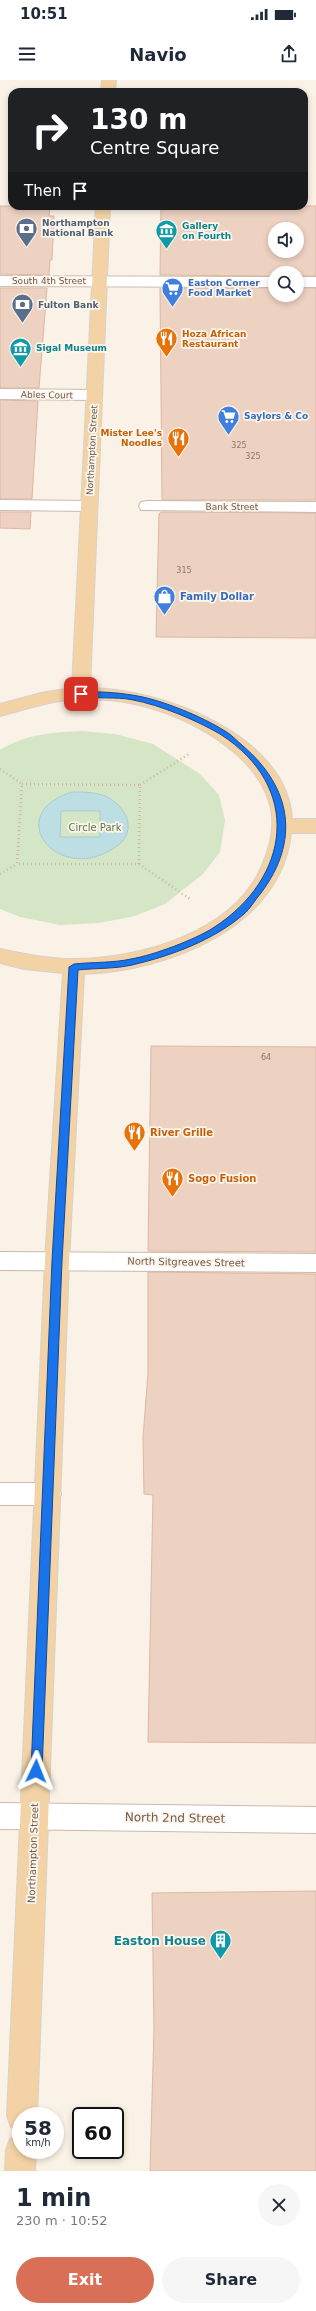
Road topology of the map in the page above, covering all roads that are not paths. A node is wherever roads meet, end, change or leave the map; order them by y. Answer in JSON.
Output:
{"nodes":[{"id":1,"x":102,"y":210,"type":"edge"},
{"id":2,"x":0,"y":281,"type":"edge"},
{"id":3,"x":99,"y":282,"type":"junction"},
{"id":4,"x":268,"y":282,"type":"edge"},
{"id":5,"x":304,"y":282,"type":"edge"},
{"id":6,"x":316,"y":282,"type":"edge"},
{"id":7,"x":0,"y":394,"type":"edge"},
{"id":8,"x":94,"y":395,"type":"junction"},
{"id":9,"x":0,"y":505,"type":"edge"},
{"id":10,"x":89,"y":506,"type":"junction"},
{"id":11,"x":147,"y":506,"type":"dead end"},
{"id":12,"x":316,"y":507,"type":"edge"},
{"id":13,"x":81,"y":694,"type":"junction"},
{"id":14,"x":0,"y":710,"type":"edge"},
{"id":15,"x":282,"y":826,"type":"junction"},
{"id":16,"x":316,"y":826,"type":"edge"},
{"id":17,"x":0,"y":956,"type":"edge"},
{"id":18,"x":74,"y":967,"type":"junction"},
{"id":19,"x":0,"y":1261,"type":"edge"},
{"id":20,"x":57,"y":1261,"type":"junction"},
{"id":21,"x":316,"y":1263,"type":"edge"},
{"id":22,"x":0,"y":1494,"type":"edge"},
{"id":23,"x":48,"y":1494,"type":"junction"},
{"id":24,"x":0,"y":1816,"type":"edge"},
{"id":25,"x":34,"y":1816,"type":"junction"},
{"id":26,"x":316,"y":1820,"type":"edge"},
{"id":27,"x":22,"y":2107,"type":"edge"},
{"id":28,"x":21,"y":2159,"type":"edge"},
{"id":29,"x":20,"y":2171,"type":"edge"}],
"edges":[{"from":1,"to":3,"type":"main road","name":"Northampton Street"},
{"from":2,"to":3,"type":"street","name":"South 4th Street"},
{"from":3,"to":4,"type":"street","name":"South 4th Street"},
{"from":3,"to":8,"type":"main road","name":"Northampton Street"},
{"from":5,"to":6,"type":"street"},
{"from":7,"to":8,"type":"street","name":"Ables Court"},
{"from":8,"to":10,"type":"main road","name":"Northampton Street"},
{"from":9,"to":10,"type":"street"},
{"from":10,"to":13,"type":"main road","name":"Northampton Street"},
{"from":11,"to":12,"type":"street","name":"Bank Street"},
{"from":13,"to":14,"type":"main road"},
{"from":13,"to":15,"type":"main road"},
{"from":15,"to":16,"type":"main road"},
{"from":15,"to":18,"type":"main road"},
{"from":17,"to":18,"type":"main road"},
{"from":18,"to":20,"type":"main road","name":"Northampton Street"},
{"from":19,"to":20,"type":"street","name":"North Sitgreaves Street"},
{"from":20,"to":21,"type":"street","name":"North Sitgreaves Street"},
{"from":20,"to":23,"type":"main road","name":"Northampton Street"},
{"from":22,"to":23,"type":"street"},
{"from":23,"to":25,"type":"main road","name":"Northampton Street"},
{"from":24,"to":25,"type":"street","name":"North 2nd Street"},
{"from":25,"to":26,"type":"street","name":"North 2nd Street"},
{"from":25,"to":27,"type":"main road","name":"Northampton Street"},
{"from":28,"to":29,"type":"main road"}]}
